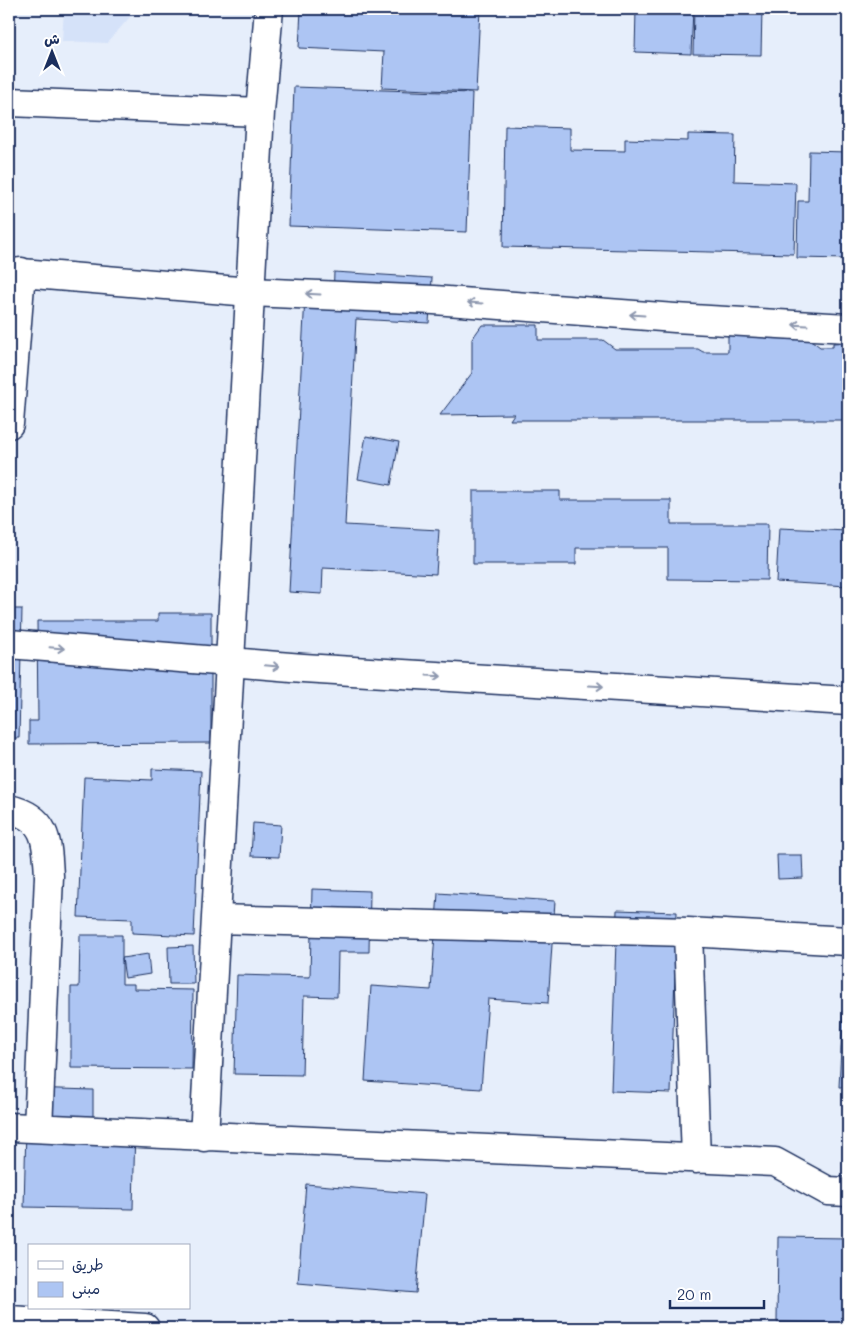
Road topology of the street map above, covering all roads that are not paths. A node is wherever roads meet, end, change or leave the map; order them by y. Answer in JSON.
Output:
{"nodes":[{"id":1,"x":268,"y":9,"type":"edge"},
{"id":2,"x":9,"y":102,"type":"edge"},
{"id":3,"x":260,"y":112,"type":"junction"},
{"id":4,"x":15,"y":272,"type":"edge"},
{"id":5,"x":250,"y":292,"type":"junction"},
{"id":6,"x":13,"y":313,"type":"edge"},
{"id":7,"x":848,"y":328,"type":"edge"},
{"id":8,"x":9,"y":424,"type":"edge"},
{"id":9,"x":9,"y":644,"type":"edge"},
{"id":10,"x":230,"y":662,"type":"junction"},
{"id":11,"x":848,"y":701,"type":"edge"},
{"id":12,"x":9,"y":809,"type":"edge"},
{"id":13,"x":216,"y":919,"type":"junction"},
{"id":14,"x":688,"y":932,"type":"junction"},
{"id":15,"x":848,"y":941,"type":"edge"},
{"id":16,"x":9,"y":1127,"type":"edge"},
{"id":17,"x":38,"y":1128,"type":"junction"},
{"id":18,"x":204,"y":1137,"type":"junction"},
{"id":19,"x":696,"y":1159,"type":"junction"},
{"id":20,"x":848,"y":1192,"type":"edge"},
{"id":21,"x":9,"y":1320,"type":"edge"},
{"id":22,"x":145,"y":1328,"type":"edge"}],
"edges":[{"from":1,"to":3,"type":"street"},
{"from":2,"to":3,"type":"street"},
{"from":3,"to":5,"type":"street"},
{"from":4,"to":5,"type":"street"},
{"from":4,"to":6,"type":"street"},
{"from":7,"to":5,"type":"street","one_way":true},
{"from":5,"to":10,"type":"street"},
{"from":6,"to":8,"type":"street"},
{"from":9,"to":10,"type":"street","one_way":true},
{"from":10,"to":11,"type":"street","one_way":true},
{"from":10,"to":13,"type":"street"},
{"from":12,"to":17,"type":"street"},
{"from":13,"to":14,"type":"street"},
{"from":13,"to":18,"type":"street"},
{"from":14,"to":15,"type":"street"},
{"from":14,"to":19,"type":"street"},
{"from":16,"to":17,"type":"street"},
{"from":17,"to":18,"type":"street"},
{"from":18,"to":19,"type":"street"},
{"from":19,"to":20,"type":"street"},
{"from":21,"to":22,"type":"street"}]}
